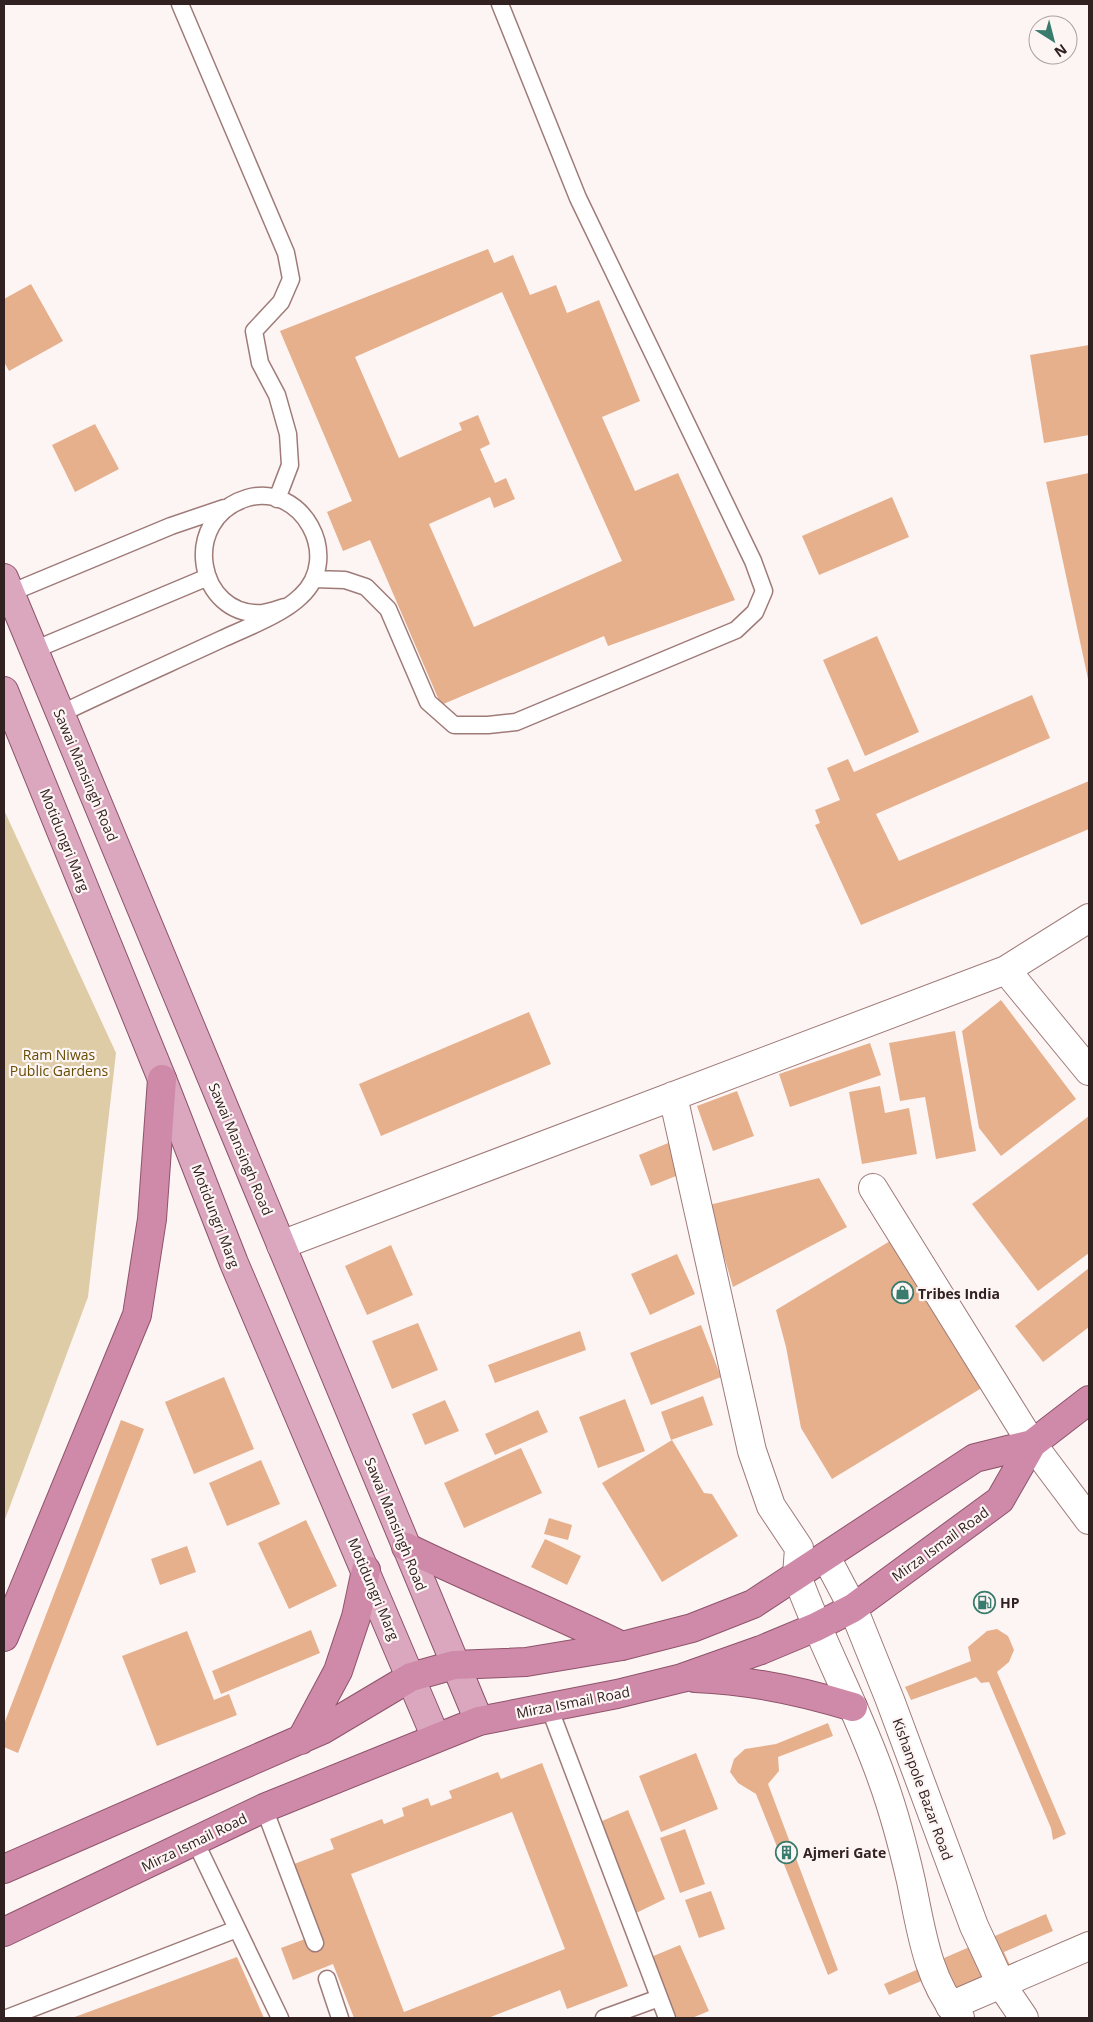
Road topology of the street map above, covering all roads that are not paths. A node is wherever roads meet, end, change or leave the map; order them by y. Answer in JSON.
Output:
{"nodes":[{"id":1,"x":180,"y":4,"type":"edge"},
{"id":2,"x":500,"y":4,"type":"edge"},
{"id":3,"x":277,"y":499,"type":"junction"},
{"id":4,"x":228,"y":507,"type":"junction"},
{"id":5,"x":208,"y":577,"type":"junction"},
{"id":6,"x":314,"y":579,"type":"junction"},
{"id":7,"x":7,"y":586,"type":"edge"},
{"id":8,"x":285,"y":607,"type":"junction"},
{"id":9,"x":34,"y":650,"type":"junction"},
{"id":10,"x":4,"y":691,"type":"edge"},
{"id":11,"x":60,"y":714,"type":"junction"},
{"id":12,"x":1089,"y":918,"type":"edge"},
{"id":13,"x":1006,"y":970,"type":"junction"},
{"id":14,"x":1089,"y":1071,"type":"edge"},
{"id":15,"x":162,"y":1079,"type":"junction"},
{"id":16,"x":673,"y":1096,"type":"junction"},
{"id":17,"x":873,"y":1188,"type":"dead end"},
{"id":18,"x":281,"y":1245,"type":"junction"},
{"id":19,"x":1089,"y":1400,"type":"edge"},
{"id":20,"x":1032,"y":1444,"type":"junction"},
{"id":21,"x":1089,"y":1520,"type":"edge"},
{"id":22,"x":406,"y":1547,"type":"junction"},
{"id":23,"x":799,"y":1548,"type":"junction"},
{"id":24,"x":826,"y":1557,"type":"junction"},
{"id":25,"x":366,"y":1570,"type":"junction"},
{"id":26,"x":797,"y":1576,"type":"junction"},
{"id":27,"x":853,"y":1608,"type":"junction"},
{"id":28,"x":816,"y":1627,"type":"junction"},
{"id":29,"x":4,"y":1636,"type":"edge"},
{"id":30,"x":622,"y":1646,"type":"junction"},
{"id":31,"x":454,"y":1665,"type":"junction"},
{"id":32,"x":411,"y":1677,"type":"junction"},
{"id":33,"x":682,"y":1678,"type":"junction"},
{"id":34,"x":549,"y":1707,"type":"junction"},
{"id":35,"x":853,"y":1707,"type":"junction"},
{"id":36,"x":479,"y":1721,"type":"junction"},
{"id":37,"x":436,"y":1738,"type":"junction"},
{"id":38,"x":301,"y":1740,"type":"junction"},
{"id":39,"x":264,"y":1808,"type":"junction"},
{"id":40,"x":195,"y":1841,"type":"junction"},
{"id":41,"x":4,"y":1869,"type":"edge"},
{"id":42,"x":237,"y":1929,"type":"junction"},
{"id":43,"x":4,"y":1932,"type":"edge"},
{"id":44,"x":315,"y":1943,"type":"dead end"},
{"id":45,"x":1089,"y":1946,"type":"edge"},
{"id":46,"x":327,"y":1979,"type":"dead end"},
{"id":47,"x":1001,"y":1984,"type":"junction"},
{"id":48,"x":659,"y":1998,"type":"junction"},
{"id":49,"x":955,"y":2012,"type":"edge"},
{"id":50,"x":7,"y":2018,"type":"edge"},
{"id":51,"x":280,"y":2018,"type":"edge"},
{"id":52,"x":340,"y":2018,"type":"edge"},
{"id":53,"x":604,"y":2018,"type":"edge"},
{"id":54,"x":667,"y":2018,"type":"edge"},
{"id":55,"x":1024,"y":2018,"type":"edge"}],
"edges":[{"from":1,"to":3,"type":"lane"},
{"from":2,"to":6,"type":"lane"},
{"from":3,"to":4,"type":"lane"},
{"from":3,"to":6,"type":"lane"},
{"from":4,"to":5,"type":"lane"},
{"from":4,"to":7,"type":"lane"},
{"from":5,"to":8,"type":"lane"},
{"from":5,"to":9,"type":"lane"},
{"from":6,"to":8,"type":"lane"},
{"from":7,"to":9,"type":"main road","name":"Sawai Mansingh Road"},
{"from":8,"to":11,"type":"lane"},
{"from":9,"to":11,"type":"main road","name":"Sawai Mansingh Road"},
{"from":10,"to":15,"type":"main road","name":"Motidungri Marg"},
{"from":11,"to":18,"type":"main road","name":"Sawai Mansingh Road"},
{"from":12,"to":13,"type":"street"},
{"from":13,"to":14,"type":"street"},
{"from":13,"to":16,"type":"street"},
{"from":15,"to":25,"type":"main road","name":"Motidungri Marg"},
{"from":15,"to":29,"type":"highway"},
{"from":16,"to":18,"type":"street"},
{"from":16,"to":23,"type":"street"},
{"from":17,"to":20,"type":"street"},
{"from":18,"to":22,"type":"main road","name":"Sawai Mansingh Road"},
{"from":19,"to":20,"type":"highway","name":"Mirza Ismail Road"},
{"from":20,"to":21,"type":"street"},
{"from":20,"to":24,"type":"highway"},
{"from":20,"to":27,"type":"highway","name":"Mirza Ismail Road"},
{"from":22,"to":30,"type":"highway"},
{"from":22,"to":31,"type":"main road","name":"Sawai Mansingh Road"},
{"from":23,"to":24,"type":"street"},
{"from":23,"to":26,"type":"street"},
{"from":24,"to":26,"type":"highway"},
{"from":24,"to":27,"type":"street","name":"Kishanpole Bazar Road"},
{"from":25,"to":32,"type":"main road","name":"Motidungri Marg"},
{"from":25,"to":38,"type":"highway"},
{"from":26,"to":28,"type":"street"},
{"from":26,"to":30,"type":"highway"},
{"from":27,"to":28,"type":"highway","name":"Mirza Ismail Road"},
{"from":27,"to":47,"type":"street","name":"Kishanpole Bazar Road"},
{"from":28,"to":33,"type":"highway","name":"Mirza Ismail Road"},
{"from":28,"to":35,"type":"street"},
{"from":30,"to":31,"type":"highway"},
{"from":31,"to":32,"type":"highway"},
{"from":31,"to":36,"type":"main road","name":"Sawai Mansingh Road"},
{"from":32,"to":37,"type":"main road","name":"Motidungri Marg"},
{"from":32,"to":38,"type":"highway"},
{"from":33,"to":34,"type":"highway","name":"Mirza Ismail Road"},
{"from":33,"to":35,"type":"highway"},
{"from":34,"to":36,"type":"highway","name":"Mirza Ismail Road"},
{"from":34,"to":48,"type":"lane"},
{"from":35,"to":49,"type":"street"},
{"from":36,"to":37,"type":"highway","name":"Mirza Ismail Road"},
{"from":37,"to":39,"type":"highway","name":"Mirza Ismail Road"},
{"from":38,"to":41,"type":"highway"},
{"from":39,"to":40,"type":"highway","name":"Mirza Ismail Road"},
{"from":39,"to":44,"type":"lane"},
{"from":40,"to":42,"type":"lane"},
{"from":40,"to":43,"type":"highway","name":"Mirza Ismail Road"},
{"from":42,"to":50,"type":"lane"},
{"from":42,"to":51,"type":"lane"},
{"from":45,"to":47,"type":"street"},
{"from":46,"to":52,"type":"lane"},
{"from":47,"to":49,"type":"street"},
{"from":47,"to":55,"type":"street","name":"Kishanpole Bazar Road"},
{"from":48,"to":53,"type":"lane"},
{"from":48,"to":54,"type":"lane"}]}
